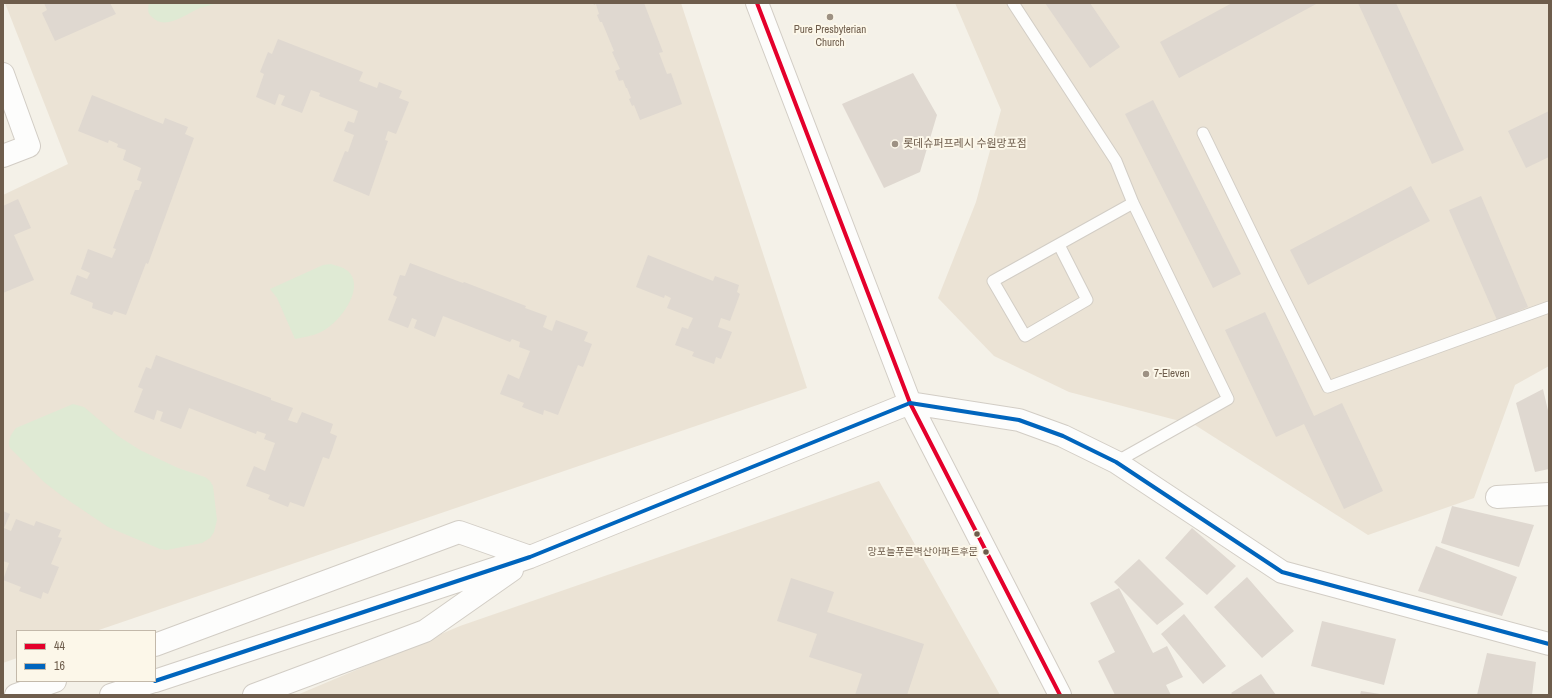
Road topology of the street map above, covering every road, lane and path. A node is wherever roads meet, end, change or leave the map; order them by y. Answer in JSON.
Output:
{"nodes":[{"id":1,"x":756,"y":3,"type":"edge"},
{"id":2,"x":1013,"y":3,"type":"edge"},
{"id":3,"x":3,"y":74,"type":"edge"},
{"id":4,"x":1203,"y":133,"type":"dead end"},
{"id":5,"x":3,"y":156,"type":"edge"},
{"id":6,"x":1133,"y":203,"type":"junction"},
{"id":7,"x":1059,"y":245,"type":"junction"},
{"id":8,"x":1549,"y":307,"type":"edge"},
{"id":9,"x":910,"y":403,"type":"junction"},
{"id":10,"x":1116,"y":462,"type":"junction"},
{"id":11,"x":1549,"y":494,"type":"edge"},
{"id":12,"x":1497,"y":497,"type":"dead end"},
{"id":13,"x":530,"y":557,"type":"junction"},
{"id":14,"x":156,"y":644,"type":"edge"},
{"id":15,"x":1549,"y":644,"type":"edge"},
{"id":16,"x":156,"y":680,"type":"edge"},
{"id":17,"x":52,"y":682,"type":"edge"},
{"id":18,"x":151,"y":682,"type":"edge"},
{"id":19,"x":16,"y":695,"type":"edge"},
{"id":20,"x":111,"y":695,"type":"edge"},
{"id":21,"x":254,"y":695,"type":"edge"},
{"id":22,"x":1060,"y":695,"type":"edge"}],
"edges":[{"from":1,"to":9,"type":"street"},
{"from":2,"to":6,"type":"lane"},
{"from":3,"to":5,"type":"street"},
{"from":4,"to":8,"type":"lane"},
{"from":6,"to":7,"type":"lane"},
{"from":6,"to":10,"type":"lane"},
{"from":7,"to":7,"type":"lane"},
{"from":9,"to":10,"type":"street"},
{"from":9,"to":13,"type":"street"},
{"from":9,"to":22,"type":"street"},
{"from":10,"to":15,"type":"street"},
{"from":11,"to":12,"type":"street"},
{"from":13,"to":14,"type":"street"},
{"from":13,"to":16,"type":"street"},
{"from":13,"to":21,"type":"street"},
{"from":17,"to":19,"type":"street"},
{"from":18,"to":20,"type":"street"}]}
